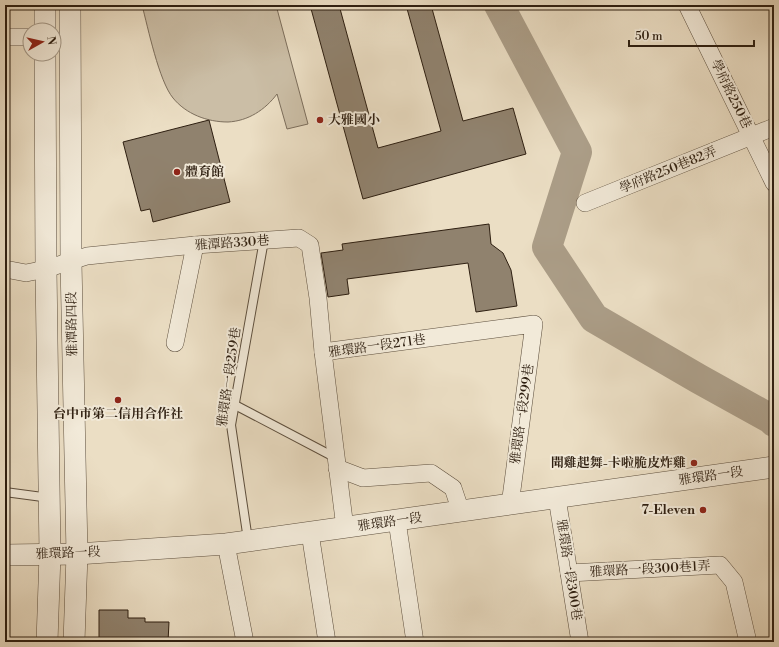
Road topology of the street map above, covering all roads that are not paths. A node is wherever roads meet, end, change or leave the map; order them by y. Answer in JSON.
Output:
{"nodes":[{"id":1,"x":45,"y":5,"type":"edge"},
{"id":2,"x":70,"y":5,"type":"edge"},
{"id":3,"x":687,"y":5,"type":"edge"},
{"id":4,"x":45,"y":22,"type":"edge"},
{"id":5,"x":5,"y":37,"type":"edge"},
{"id":6,"x":22,"y":37,"type":"edge"},
{"id":7,"x":45,"y":62,"type":"edge"},
{"id":8,"x":774,"y":127,"type":"edge"},
{"id":9,"x":752,"y":136,"type":"junction"},
{"id":10,"x":774,"y":183,"type":"edge"},
{"id":11,"x":585,"y":203,"type":"dead end"},
{"id":12,"x":264,"y":240,"type":"junction"},
{"id":13,"x":195,"y":245,"type":"junction"},
{"id":14,"x":71,"y":262,"type":"junction"},
{"id":15,"x":5,"y":269,"type":"edge"},
{"id":16,"x":46,"y":269,"type":"junction"},
{"id":17,"x":534,"y":324,"type":"joint"},
{"id":18,"x":174,"y":343,"type":"dead end"},
{"id":19,"x":323,"y":352,"type":"junction"},
{"id":20,"x":235,"y":405,"type":"junction"},
{"id":21,"x":337,"y":463,"type":"junction"},
{"id":22,"x":774,"y":467,"type":"edge"},
{"id":23,"x":5,"y":492,"type":"edge"},
{"id":24,"x":50,"y":498,"type":"junction"},
{"id":25,"x":557,"y":498,"type":"junction"},
{"id":26,"x":510,"y":505,"type":"junction"},
{"id":27,"x":461,"y":512,"type":"junction"},
{"id":28,"x":397,"y":521,"type":"junction"},
{"id":29,"x":345,"y":528,"type":"junction"},
{"id":30,"x":310,"y":533,"type":"junction"},
{"id":31,"x":248,"y":541,"type":"junction"},
{"id":32,"x":226,"y":544,"type":"junction"},
{"id":33,"x":50,"y":554,"type":"junction"},
{"id":34,"x":77,"y":554,"type":"junction"},
{"id":35,"x":5,"y":555,"type":"edge"},
{"id":36,"x":569,"y":573,"type":"junction"},
{"id":37,"x":47,"y":642,"type":"edge"},
{"id":38,"x":74,"y":642,"type":"edge"},
{"id":39,"x":245,"y":642,"type":"edge"},
{"id":40,"x":327,"y":642,"type":"edge"},
{"id":41,"x":415,"y":642,"type":"edge"},
{"id":42,"x":580,"y":642,"type":"edge"},
{"id":43,"x":748,"y":642,"type":"edge"}],
"edges":[{"from":1,"to":4,"type":"street"},
{"from":2,"to":14,"type":"street","name":"雅潭路四段"},
{"from":3,"to":9,"type":"street","name":"學府路250巷"},
{"from":5,"to":6,"type":"street"},
{"from":7,"to":16,"type":"street","name":"雅潭路四段"},
{"from":8,"to":9,"type":"street","name":"學府路250巷82弄"},
{"from":9,"to":10,"type":"street","name":"學府路250巷"},
{"from":9,"to":11,"type":"street","name":"學府路250巷82弄"},
{"from":12,"to":13,"type":"street","name":"雅潭路330巷"},
{"from":12,"to":19,"type":"street","name":"雅潭路330巷"},
{"from":12,"to":20,"type":"lane","name":"雅環路一段259巷"},
{"from":13,"to":14,"type":"street","name":"雅潭路330巷"},
{"from":13,"to":18,"type":"street"},
{"from":14,"to":16,"type":"street","name":"雅潭路330巷"},
{"from":14,"to":34,"type":"street","name":"雅潭路四段"},
{"from":15,"to":16,"type":"street","name":"雅潭路330巷"},
{"from":16,"to":24,"type":"street","name":"雅潭路四段"},
{"from":17,"to":19,"type":"street","name":"雅環路一段271巷"},
{"from":17,"to":26,"type":"street","name":"雅環路一段299巷"},
{"from":19,"to":21,"type":"street","name":"雅環路一段271巷"},
{"from":20,"to":21,"type":"lane"},
{"from":20,"to":31,"type":"lane","name":"雅環路一段259巷"},
{"from":21,"to":27,"type":"street"},
{"from":21,"to":29,"type":"street","name":"雅環路一段271巷"},
{"from":22,"to":25,"type":"street","name":"雅環路一段"},
{"from":23,"to":24,"type":"lane"},
{"from":24,"to":33,"type":"street","name":"雅潭路四段"},
{"from":25,"to":26,"type":"street","name":"雅環路一段"},
{"from":25,"to":36,"type":"street","name":"雅環路一段300巷"},
{"from":26,"to":27,"type":"street","name":"雅環路一段"},
{"from":27,"to":28,"type":"street","name":"雅環路一段"},
{"from":28,"to":29,"type":"street","name":"雅環路一段"},
{"from":28,"to":41,"type":"street"},
{"from":29,"to":30,"type":"street","name":"雅環路一段"},
{"from":30,"to":31,"type":"street","name":"雅環路一段"},
{"from":30,"to":40,"type":"street"},
{"from":31,"to":32,"type":"street","name":"雅環路一段"},
{"from":32,"to":34,"type":"street","name":"雅環路一段"},
{"from":32,"to":39,"type":"street"},
{"from":33,"to":34,"type":"street","name":"雅環路一段"},
{"from":33,"to":35,"type":"street","name":"雅環路一段"},
{"from":33,"to":37,"type":"street","name":"雅潭路四段"},
{"from":34,"to":38,"type":"street","name":"雅潭路四段"},
{"from":36,"to":42,"type":"street","name":"雅環路一段300巷"},
{"from":36,"to":43,"type":"street","name":"雅環路一段300巷1弄"}]}
